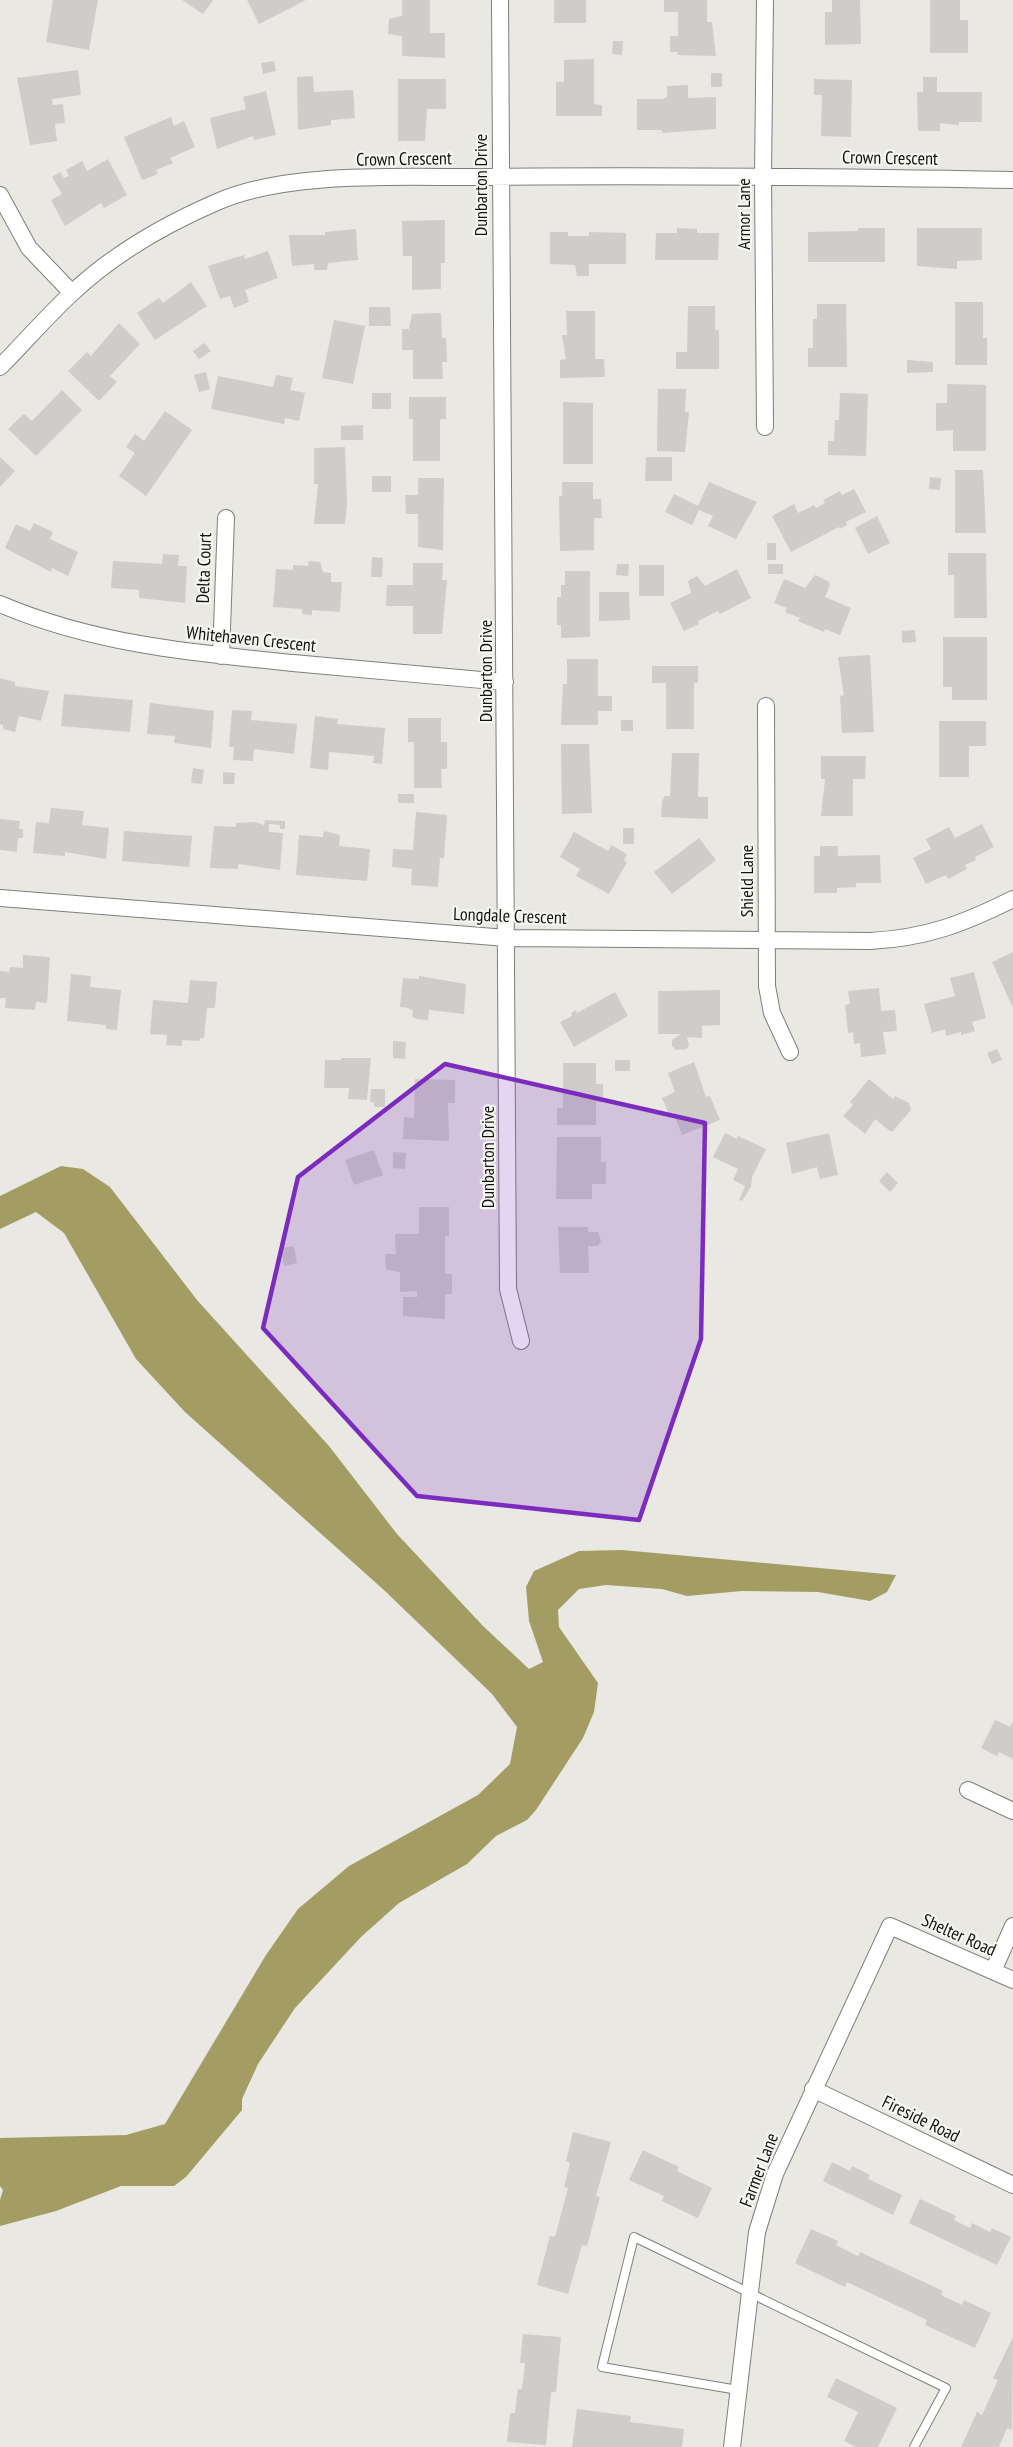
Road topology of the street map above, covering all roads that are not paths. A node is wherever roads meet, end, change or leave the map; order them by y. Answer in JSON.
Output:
{"nodes":[{"id":1,"x":500,"y":0,"type":"edge"},
{"id":2,"x":765,"y":0,"type":"edge"},
{"id":3,"x":763,"y":176,"type":"junction"},
{"id":4,"x":501,"y":177,"type":"junction"},
{"id":5,"x":1013,"y":180,"type":"edge"},
{"id":6,"x":0,"y":195,"type":"edge"},
{"id":7,"x":72,"y":293,"type":"junction"},
{"id":8,"x":0,"y":367,"type":"edge"},
{"id":9,"x":765,"y":427,"type":"dead end"},
{"id":10,"x":226,"y":518,"type":"dead end"},
{"id":11,"x":0,"y":604,"type":"edge"},
{"id":12,"x":220,"y":656,"type":"junction"},
{"id":13,"x":505,"y":682,"type":"junction"},
{"id":14,"x":766,"y":706,"type":"dead end"},
{"id":15,"x":0,"y":898,"type":"edge"},
{"id":16,"x":1013,"y":899,"type":"edge"},
{"id":17,"x":507,"y":938,"type":"junction"},
{"id":18,"x":767,"y":940,"type":"junction"},
{"id":19,"x":790,"y":1052,"type":"dead end"},
{"id":20,"x":521,"y":1341,"type":"dead end"},
{"id":21,"x":968,"y":1790,"type":"dead end"},
{"id":22,"x":1013,"y":1811,"type":"edge"},
{"id":23,"x":890,"y":1926,"type":"joint"},
{"id":24,"x":1013,"y":1926,"type":"edge"},
{"id":25,"x":993,"y":1971,"type":"junction"},
{"id":26,"x":1013,"y":1980,"type":"edge"},
{"id":27,"x":813,"y":2089,"type":"junction"},
{"id":28,"x":1013,"y":2185,"type":"edge"},
{"id":29,"x":750,"y":2292,"type":"junction"},
{"id":30,"x":738,"y":2390,"type":"junction"},
{"id":31,"x":733,"y":2446,"type":"edge"},
{"id":32,"x":914,"y":2447,"type":"edge"}],
"edges":[{"from":1,"to":4,"type":"street","name":"Dunbarton Drive"},
{"from":2,"to":3,"type":"street","name":"Armor Lane"},
{"from":3,"to":4,"type":"street","name":"Crown Crescent"},
{"from":3,"to":5,"type":"street","name":"Crown Crescent"},
{"from":3,"to":9,"type":"street","name":"Armor Lane"},
{"from":4,"to":7,"type":"street","name":"Crown Crescent"},
{"from":4,"to":13,"type":"street","name":"Dunbarton Drive"},
{"from":6,"to":7,"type":"street"},
{"from":7,"to":8,"type":"street","name":"Crown Crescent"},
{"from":10,"to":12,"type":"street","name":"Delta Court"},
{"from":11,"to":12,"type":"street","name":"Whitehaven Crescent"},
{"from":12,"to":13,"type":"street","name":"Whitehaven Crescent"},
{"from":13,"to":17,"type":"street","name":"Dunbarton Drive"},
{"from":14,"to":18,"type":"street","name":"Shield Lane"},
{"from":15,"to":17,"type":"street","name":"Longdale Crescent"},
{"from":16,"to":18,"type":"street","name":"Longdale Crescent"},
{"from":17,"to":18,"type":"street","name":"Longdale Crescent"},
{"from":17,"to":20,"type":"street","name":"Dunbarton Drive"},
{"from":18,"to":19,"type":"street","name":"Shield Lane"},
{"from":21,"to":22,"type":"street"},
{"from":23,"to":25,"type":"street","name":"Shelter Road"},
{"from":23,"to":27,"type":"street","name":"Farmer Lane"},
{"from":24,"to":25,"type":"street"},
{"from":25,"to":26,"type":"street","name":"Shelter Road"},
{"from":27,"to":28,"type":"street","name":"Fireside Road"},
{"from":27,"to":29,"type":"street","name":"Farmer Lane"},
{"from":29,"to":30,"type":"street","name":"Farmer Lane"},
{"from":29,"to":30,"type":"lane"},
{"from":29,"to":32,"type":"lane"},
{"from":30,"to":31,"type":"street","name":"Farmer Lane"}]}
